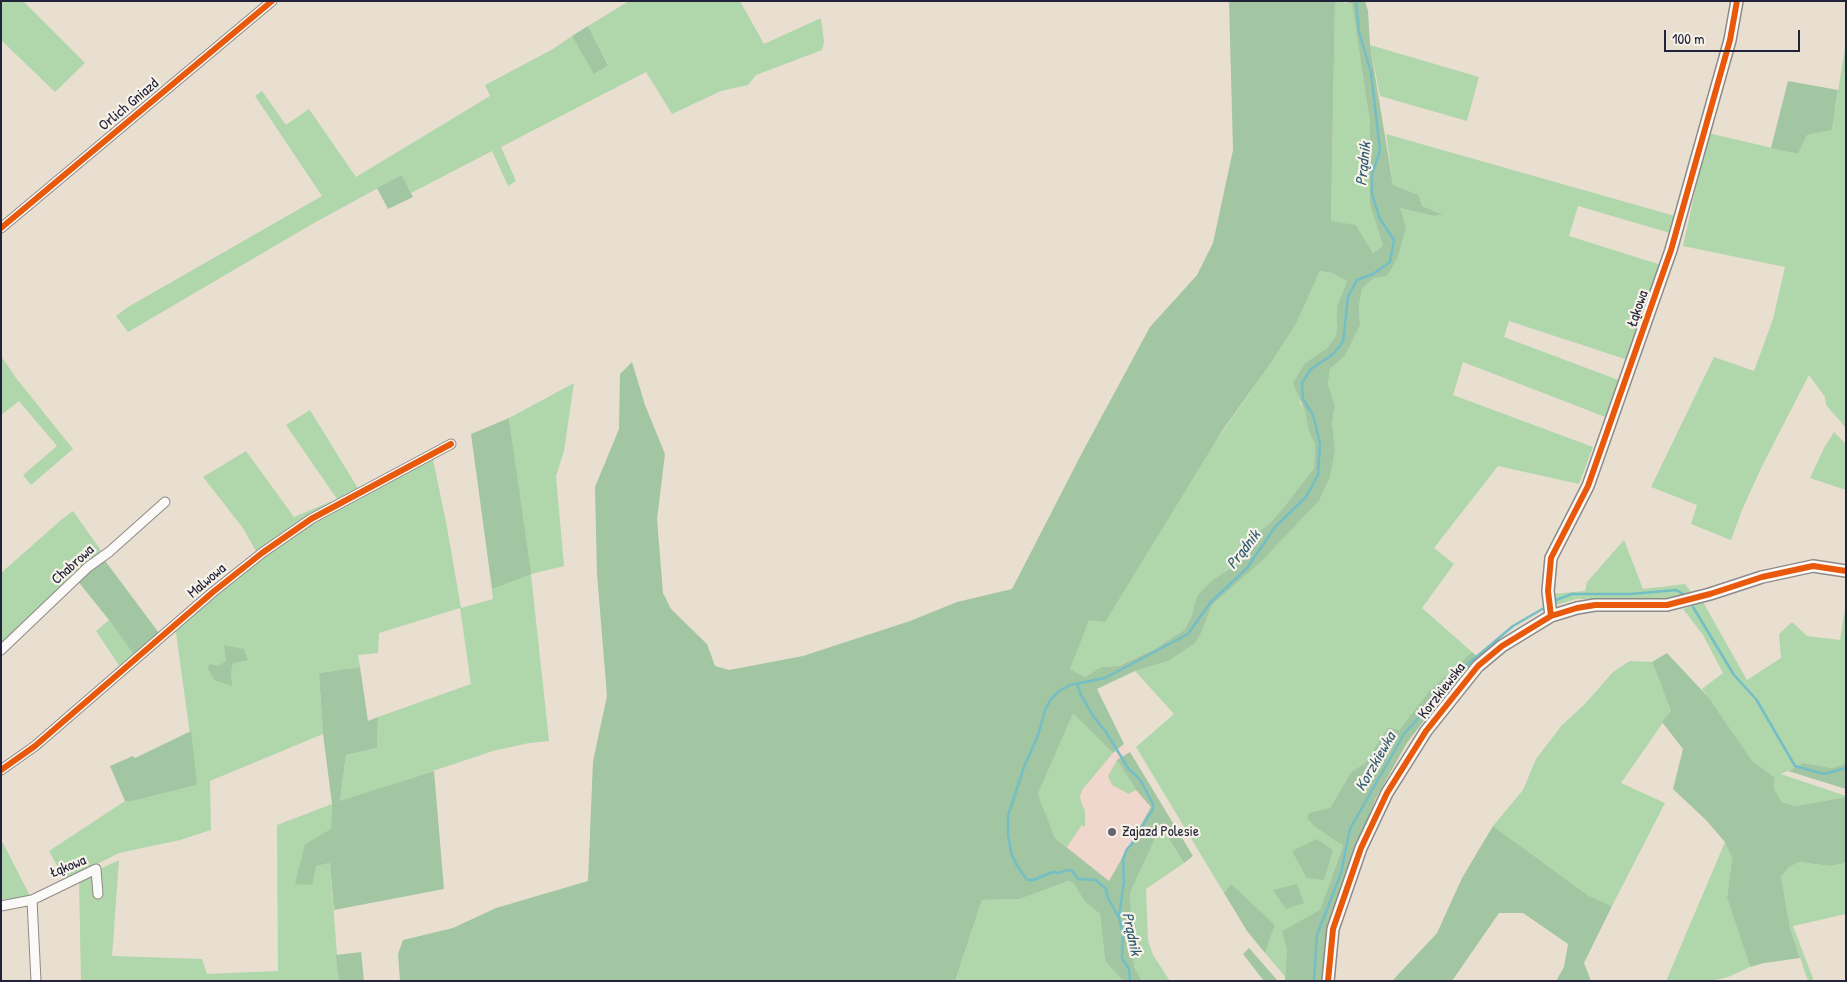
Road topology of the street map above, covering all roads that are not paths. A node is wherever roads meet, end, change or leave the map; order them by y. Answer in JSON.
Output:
{"nodes":[{"id":1,"x":272,"y":1,"type":"edge"},
{"id":2,"x":1736,"y":1,"type":"edge"},
{"id":3,"x":1,"y":228,"type":"edge"},
{"id":4,"x":451,"y":444,"type":"dead end"},
{"id":5,"x":165,"y":502,"type":"dead end"},
{"id":6,"x":1846,"y":571,"type":"edge"},
{"id":7,"x":1551,"y":616,"type":"junction"},
{"id":8,"x":1,"y":650,"type":"edge"},
{"id":9,"x":1,"y":770,"type":"edge"},
{"id":10,"x":98,"y":894,"type":"dead end"},
{"id":11,"x":32,"y":900,"type":"junction"},
{"id":12,"x":1,"y":906,"type":"edge"},
{"id":13,"x":36,"y":981,"type":"edge"},
{"id":14,"x":1328,"y":981,"type":"edge"}],
"edges":[{"from":1,"to":3,"type":"street","name":"Orlich Gniazd"},
{"from":2,"to":7,"type":"street","name":"Łąkowa"},
{"from":4,"to":9,"type":"street","name":"Malwowa"},
{"from":5,"to":8,"type":"street","name":"Chabrowa"},
{"from":6,"to":7,"type":"street","name":"Korzkiewska"},
{"from":7,"to":14,"type":"street","name":"Korzkiewska"},
{"from":10,"to":11,"type":"street","name":"Łąkowa"},
{"from":11,"to":12,"type":"street","name":"Łąkowa"},
{"from":11,"to":13,"type":"street"}]}
